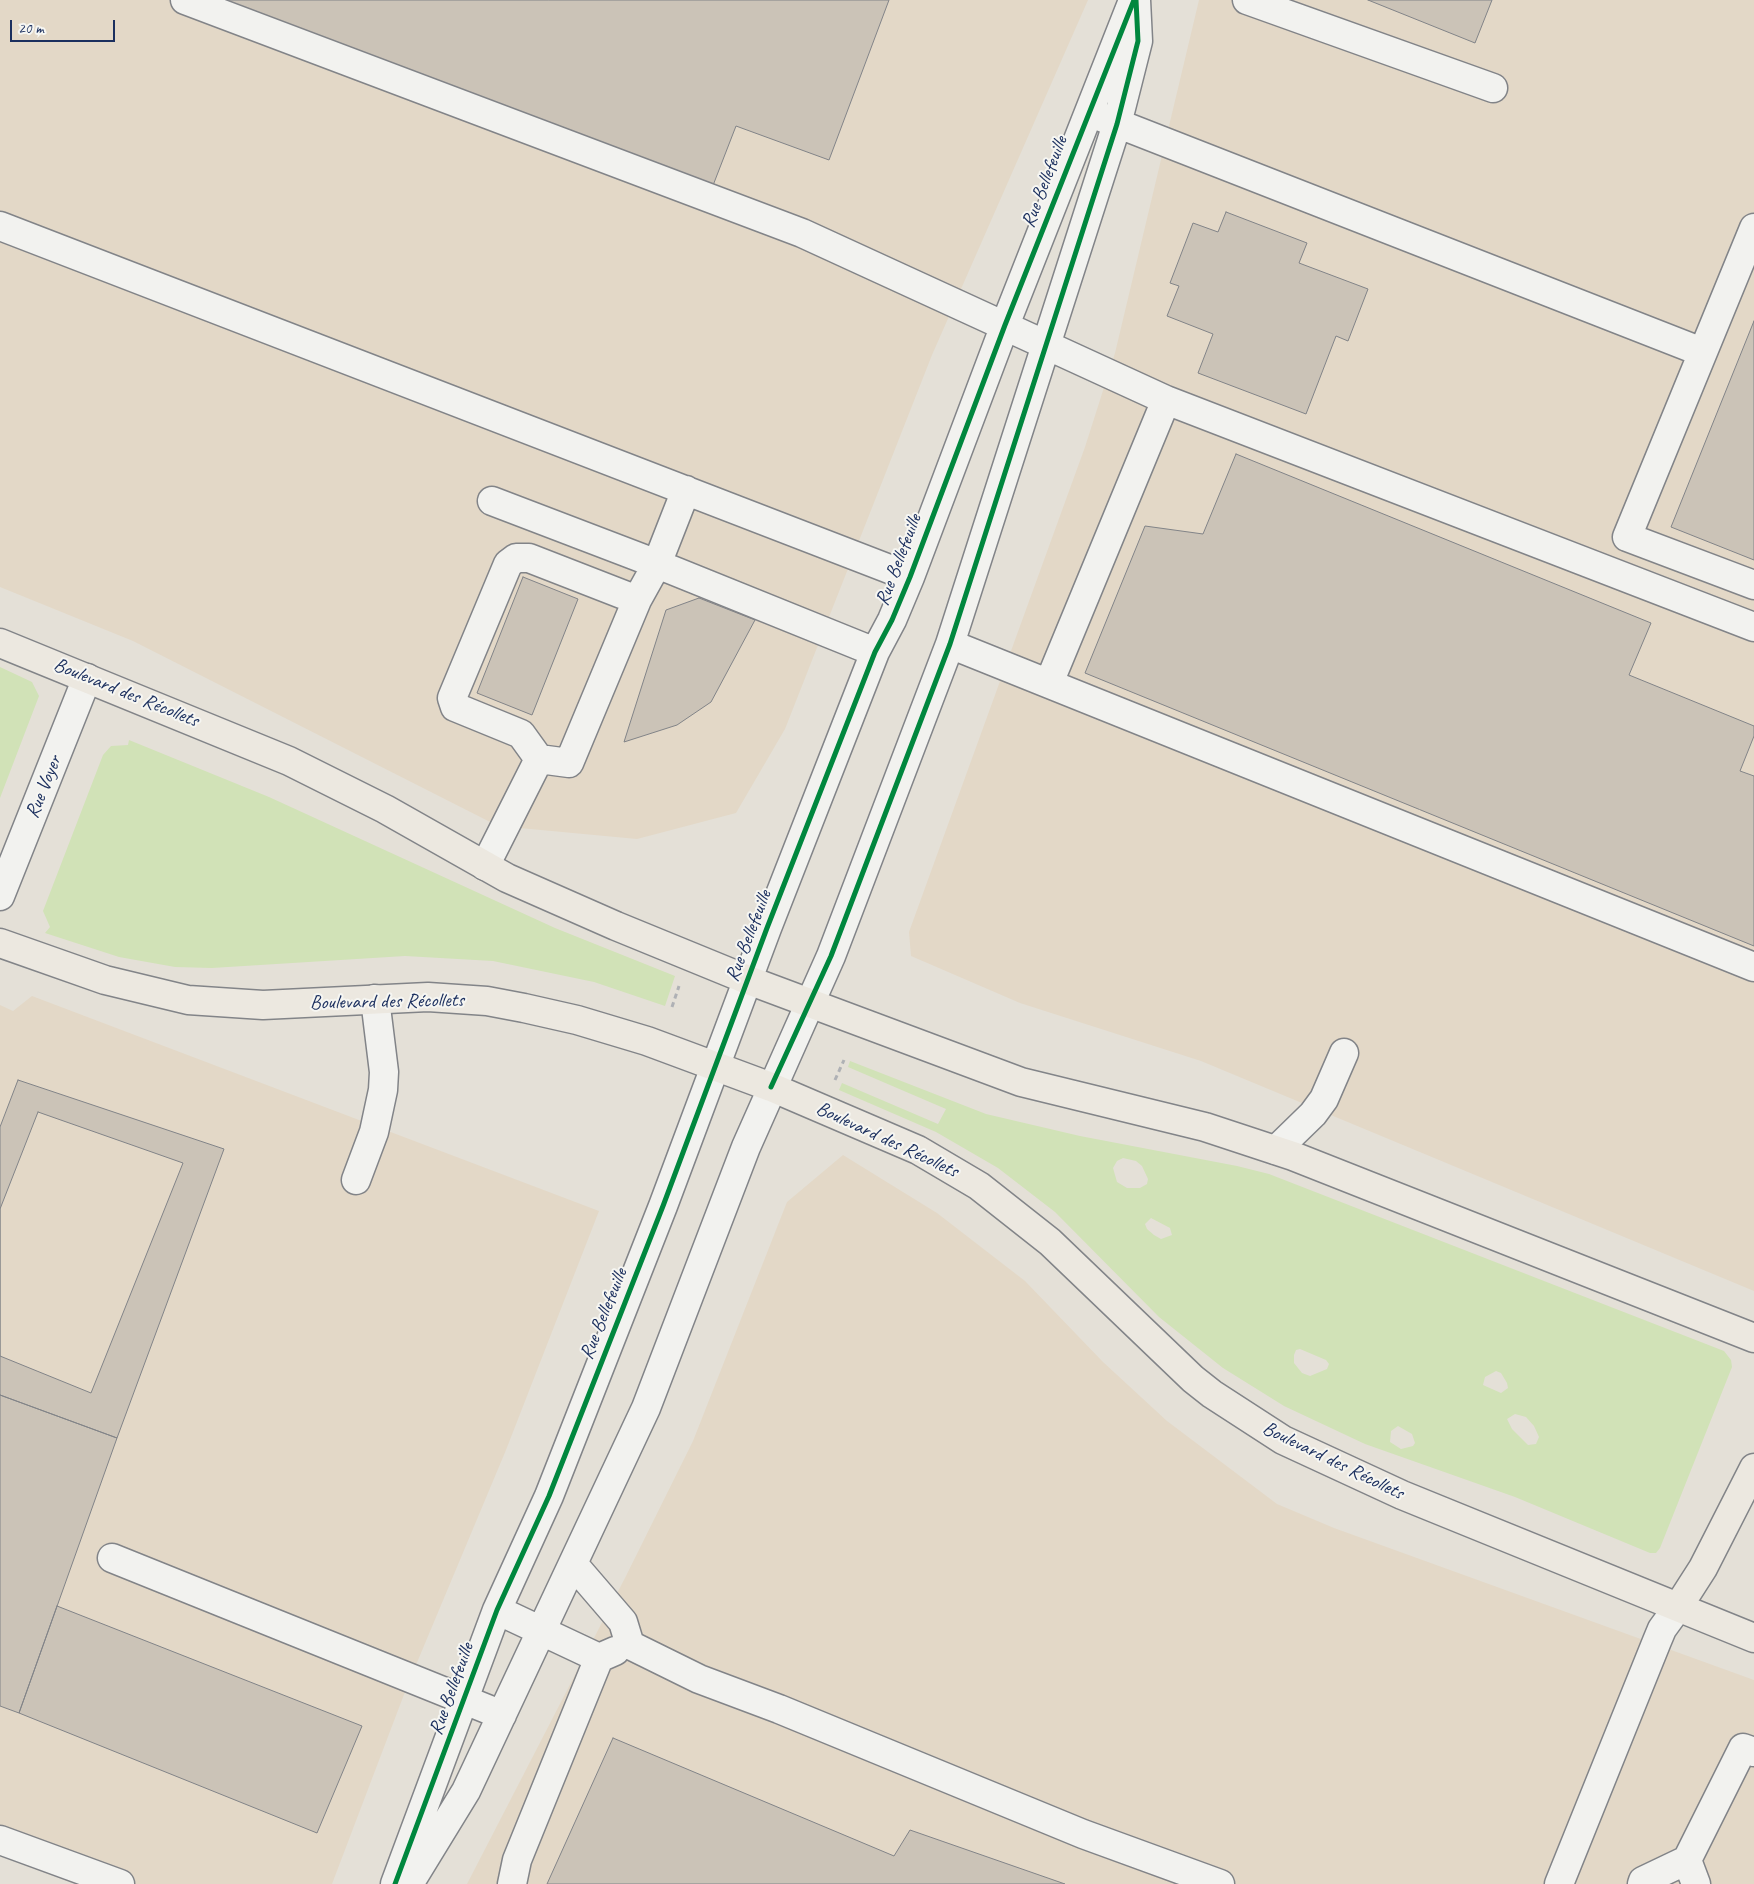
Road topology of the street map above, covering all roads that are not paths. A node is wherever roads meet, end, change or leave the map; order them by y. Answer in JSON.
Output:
{"nodes":[{"id":1,"x":185,"y":0,"type":"edge"},
{"id":2,"x":1135,"y":0,"type":"edge"},
{"id":3,"x":1247,"y":0,"type":"edge"},
{"id":4,"x":1493,"y":88,"type":"dead end"},
{"id":5,"x":1088,"y":112,"type":"junction"},
{"id":6,"x":1117,"y":124,"type":"junction"},
{"id":7,"x":0,"y":226,"type":"edge"},
{"id":8,"x":1754,"y":228,"type":"edge"},
{"id":9,"x":1005,"y":325,"type":"junction"},
{"id":10,"x":1046,"y":345,"type":"junction"},
{"id":11,"x":1702,"y":352,"type":"junction"},
{"id":12,"x":1166,"y":400,"type":"junction"},
{"id":13,"x":686,"y":490,"type":"junction"},
{"id":14,"x":492,"y":501,"type":"dead end"},
{"id":15,"x":658,"y":564,"type":"junction"},
{"id":16,"x":910,"y":577,"type":"junction"},
{"id":17,"x":1754,"y":584,"type":"edge"},
{"id":18,"x":637,"y":600,"type":"junction"},
{"id":19,"x":1754,"y":627,"type":"edge"},
{"id":20,"x":0,"y":643,"type":"edge"},
{"id":21,"x":950,"y":644,"type":"junction"},
{"id":22,"x":876,"y":652,"type":"junction"},
{"id":23,"x":87,"y":678,"type":"junction"},
{"id":24,"x":1049,"y":683,"type":"junction"},
{"id":25,"x":539,"y":759,"type":"junction"},
{"id":26,"x":485,"y":866,"type":"junction"},
{"id":27,"x":0,"y":896,"type":"edge"},
{"id":28,"x":0,"y":943,"type":"edge"},
{"id":29,"x":1754,"y":967,"type":"edge"},
{"id":30,"x":748,"y":980,"type":"junction"},
{"id":31,"x":375,"y":999,"type":"junction"},
{"id":32,"x":810,"y":1003,"type":"junction"},
{"id":33,"x":1344,"y":1053,"type":"dead end"},
{"id":34,"x":716,"y":1067,"type":"junction"},
{"id":35,"x":771,"y":1087,"type":"junction"},
{"id":36,"x":1276,"y":1150,"type":"junction"},
{"id":37,"x":356,"y":1180,"type":"dead end"},
{"id":38,"x":1754,"y":1338,"type":"edge"},
{"id":39,"x":1754,"y":1468,"type":"edge"},
{"id":40,"x":112,"y":1558,"type":"dead end"},
{"id":41,"x":574,"y":1565,"type":"junction"},
{"id":42,"x":1678,"y":1607,"type":"junction"},
{"id":43,"x":497,"y":1610,"type":"junction"},
{"id":44,"x":540,"y":1631,"type":"junction"},
{"id":45,"x":1754,"y":1638,"type":"edge"},
{"id":46,"x":630,"y":1645,"type":"junction"},
{"id":47,"x":599,"y":1658,"type":"junction"},
{"id":48,"x":464,"y":1699,"type":"junction"},
{"id":49,"x":502,"y":1715,"type":"junction"},
{"id":50,"x":1754,"y":1752,"type":"edge"},
{"id":51,"x":0,"y":1840,"type":"edge"},
{"id":52,"x":1692,"y":1872,"type":"edge"},
{"id":53,"x":120,"y":1884,"type":"edge"},
{"id":54,"x":395,"y":1884,"type":"edge"},
{"id":55,"x":409,"y":1884,"type":"edge"},
{"id":56,"x":512,"y":1884,"type":"edge"},
{"id":57,"x":1220,"y":1884,"type":"edge"},
{"id":58,"x":1559,"y":1884,"type":"edge"},
{"id":59,"x":1642,"y":1884,"type":"edge"}],
"edges":[{"from":1,"to":9,"type":"street"},
{"from":2,"to":5,"type":"street","name":"Rue Bellefeuille"},
{"from":2,"to":6,"type":"street","name":"Rue Bellefeuille"},
{"from":3,"to":4,"type":"street"},
{"from":5,"to":6,"type":"street"},
{"from":5,"to":9,"type":"street","name":"Rue Bellefeuille"},
{"from":6,"to":10,"type":"street","name":"Rue Bellefeuille"},
{"from":6,"to":11,"type":"street"},
{"from":7,"to":13,"type":"street"},
{"from":8,"to":11,"type":"street"},
{"from":9,"to":10,"type":"street"},
{"from":9,"to":16,"type":"street","name":"Rue Bellefeuille"},
{"from":10,"to":12,"type":"street"},
{"from":10,"to":21,"type":"street","name":"Rue Bellefeuille"},
{"from":11,"to":17,"type":"street"},
{"from":12,"to":19,"type":"street"},
{"from":12,"to":24,"type":"street"},
{"from":13,"to":15,"type":"street"},
{"from":13,"to":16,"type":"street"},
{"from":14,"to":15,"type":"street"},
{"from":15,"to":18,"type":"street"},
{"from":15,"to":22,"type":"street"},
{"from":16,"to":22,"type":"street","name":"Rue Bellefeuille"},
{"from":18,"to":25,"type":"street"},
{"from":18,"to":25,"type":"street"},
{"from":20,"to":23,"type":"main road","name":"Boulevard des Récollets"},
{"from":21,"to":24,"type":"street"},
{"from":21,"to":32,"type":"street","name":"Rue Bellefeuille"},
{"from":22,"to":30,"type":"street","name":"Rue Bellefeuille"},
{"from":23,"to":26,"type":"main road","name":"Boulevard des Récollets"},
{"from":23,"to":27,"type":"street","name":"Rue Voyer"},
{"from":24,"to":29,"type":"street"},
{"from":25,"to":26,"type":"street"},
{"from":26,"to":30,"type":"main road","name":"Boulevard des Récollets"},
{"from":28,"to":31,"type":"main road","name":"Boulevard des Récollets"},
{"from":30,"to":32,"type":"main road","name":"Boulevard des Récollets"},
{"from":30,"to":34,"type":"street","name":"Rue Bellefeuille"},
{"from":31,"to":34,"type":"main road","name":"Boulevard des Récollets"},
{"from":31,"to":37,"type":"street"},
{"from":32,"to":35,"type":"street","name":"Rue Bellefeuille"},
{"from":32,"to":36,"type":"main road","name":"Boulevard des Récollets"},
{"from":33,"to":36,"type":"street"},
{"from":34,"to":35,"type":"main road","name":"Boulevard des Récollets"},
{"from":34,"to":43,"type":"street","name":"Rue Bellefeuille"},
{"from":35,"to":41,"type":"street","name":"Rue Bellefeuille"},
{"from":35,"to":42,"type":"main road","name":"Boulevard des Récollets"},
{"from":36,"to":38,"type":"main road","name":"Boulevard des Récollets"},
{"from":39,"to":42,"type":"main road"},
{"from":40,"to":48,"type":"street"},
{"from":41,"to":44,"type":"street","name":"Rue Bellefeuille"},
{"from":41,"to":46,"type":"street"},
{"from":42,"to":45,"type":"main road","name":"Boulevard des Récollets"},
{"from":42,"to":58,"type":"street"},
{"from":43,"to":44,"type":"street"},
{"from":43,"to":48,"type":"street","name":"Rue Bellefeuille"},
{"from":44,"to":47,"type":"street"},
{"from":44,"to":49,"type":"street","name":"Rue Bellefeuille"},
{"from":46,"to":47,"type":"street"},
{"from":46,"to":57,"type":"street"},
{"from":47,"to":56,"type":"street"},
{"from":48,"to":49,"type":"street"},
{"from":48,"to":54,"type":"street","name":"Rue Bellefeuille"},
{"from":49,"to":55,"type":"street","name":"Rue Bellefeuille"},
{"from":50,"to":52,"type":"street"},
{"from":51,"to":53,"type":"street"},
{"from":52,"to":59,"type":"street"}]}
